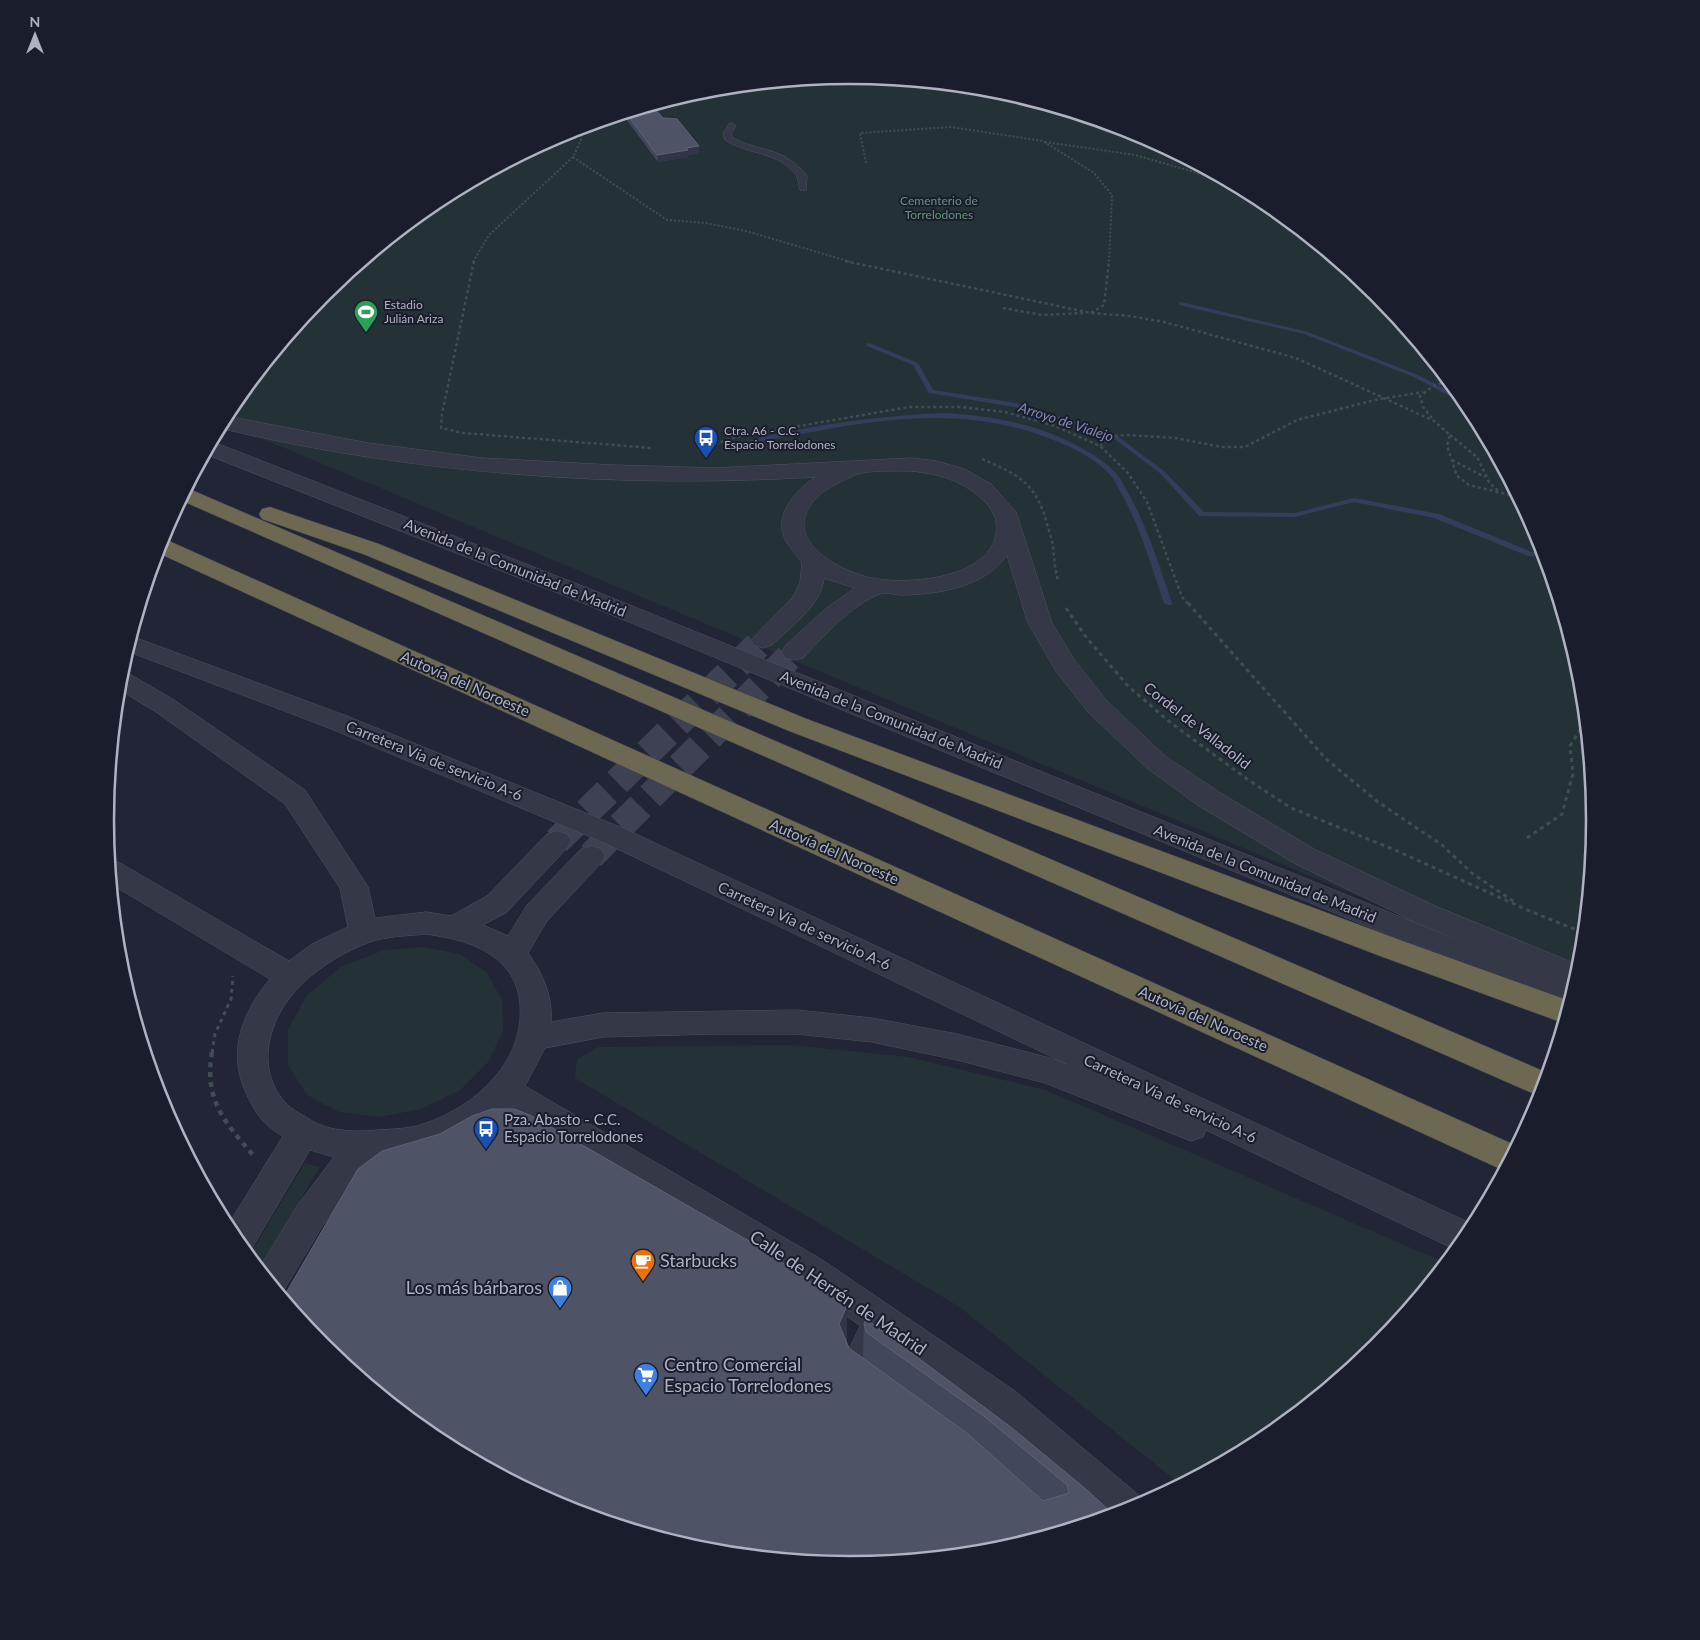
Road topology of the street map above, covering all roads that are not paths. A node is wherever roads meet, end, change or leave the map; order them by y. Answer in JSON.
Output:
{"nodes":[{"id":1,"x":732,"y":126,"type":"dead end"},
{"id":2,"x":802,"y":188,"type":"dead end"},
{"id":3,"x":230,"y":424,"type":"edge"},
{"id":4,"x":213,"y":450,"type":"edge"},
{"id":5,"x":862,"y":467,"type":"junction"},
{"id":6,"x":193,"y":488,"type":"edge"},
{"id":7,"x":189,"y":496,"type":"edge"},
{"id":8,"x":1008,"y":527,"type":"junction"},
{"id":9,"x":166,"y":548,"type":"edge"},
{"id":10,"x":814,"y":562,"type":"junction"},
{"id":11,"x":877,"y":586,"type":"junction"},
{"id":12,"x":763,"y":640,"type":"tunnel mouth"},
{"id":13,"x":135,"y":645,"type":"edge"},
{"id":14,"x":794,"y":652,"type":"tunnel mouth"},
{"id":15,"x":127,"y":683,"type":"edge"},
{"id":16,"x":557,"y":840,"type":"tunnel mouth"},
{"id":17,"x":591,"y":856,"type":"tunnel mouth"},
{"id":18,"x":116,"y":873,"type":"edge"},
{"id":19,"x":454,"y":928,"type":"junction"},
{"id":20,"x":364,"y":933,"type":"junction"},
{"id":21,"x":512,"y":955,"type":"junction"},
{"id":22,"x":1570,"y":974,"type":"edge"},
{"id":23,"x":290,"y":976,"type":"junction"},
{"id":24,"x":1565,"y":995,"type":"edge"},
{"id":25,"x":1561,"y":1010,"type":"edge"},
{"id":26,"x":534,"y":1038,"type":"junction"},
{"id":27,"x":1537,"y":1082,"type":"edge"},
{"id":28,"x":504,"y":1090,"type":"junction"},
{"id":29,"x":303,"y":1133,"type":"junction"},
{"id":30,"x":360,"y":1147,"type":"junction"},
{"id":31,"x":1273,"y":1147,"type":"junction"},
{"id":32,"x":1505,"y":1156,"type":"edge"},
{"id":33,"x":242,"y":1234,"type":"edge"},
{"id":34,"x":1458,"y":1234,"type":"edge"},
{"id":35,"x":273,"y":1277,"type":"edge"},
{"id":36,"x":875,"y":1316,"type":"junction"},
{"id":37,"x":865,"y":1387,"type":"edge"},
{"id":38,"x":1120,"y":1505,"type":"edge"}],
"edges":[{"from":1,"to":2,"type":"lane"},
{"from":3,"to":5,"type":"street"},
{"from":4,"to":24,"type":"street","name":"Avenida de la Comunidad de Madrid"},
{"from":5,"to":8,"type":"street"},
{"from":5,"to":10,"type":"street"},
{"from":6,"to":25,"type":"highway"},
{"from":7,"to":27,"type":"highway"},
{"from":8,"to":11,"type":"street"},
{"from":8,"to":22,"type":"street"},
{"from":9,"to":32,"type":"highway","name":"Autovía del Noroeste"},
{"from":10,"to":11,"type":"street"},
{"from":10,"to":12,"type":"street"},
{"from":11,"to":14,"type":"street"},
{"from":13,"to":31,"type":"street","name":"Carretera Vía de servicio A-6"},
{"from":15,"to":20,"type":"street"},
{"from":16,"to":19,"type":"street"},
{"from":17,"to":21,"type":"street"},
{"from":18,"to":23,"type":"street"},
{"from":19,"to":20,"type":"street"},
{"from":19,"to":21,"type":"street"},
{"from":20,"to":23,"type":"street"},
{"from":21,"to":26,"type":"street"},
{"from":23,"to":29,"type":"street"},
{"from":26,"to":28,"type":"street"},
{"from":26,"to":31,"type":"street"},
{"from":28,"to":30,"type":"street"},
{"from":28,"to":36,"type":"street","name":"Calle de Herrén de Madrid"},
{"from":29,"to":30,"type":"street"},
{"from":29,"to":33,"type":"street"},
{"from":30,"to":35,"type":"street"},
{"from":31,"to":34,"type":"street","name":"Carretera Vía de servicio A-6"},
{"from":36,"to":37,"type":"lane"},
{"from":36,"to":38,"type":"street","name":"Calle de Herrén de Madrid"}]}
